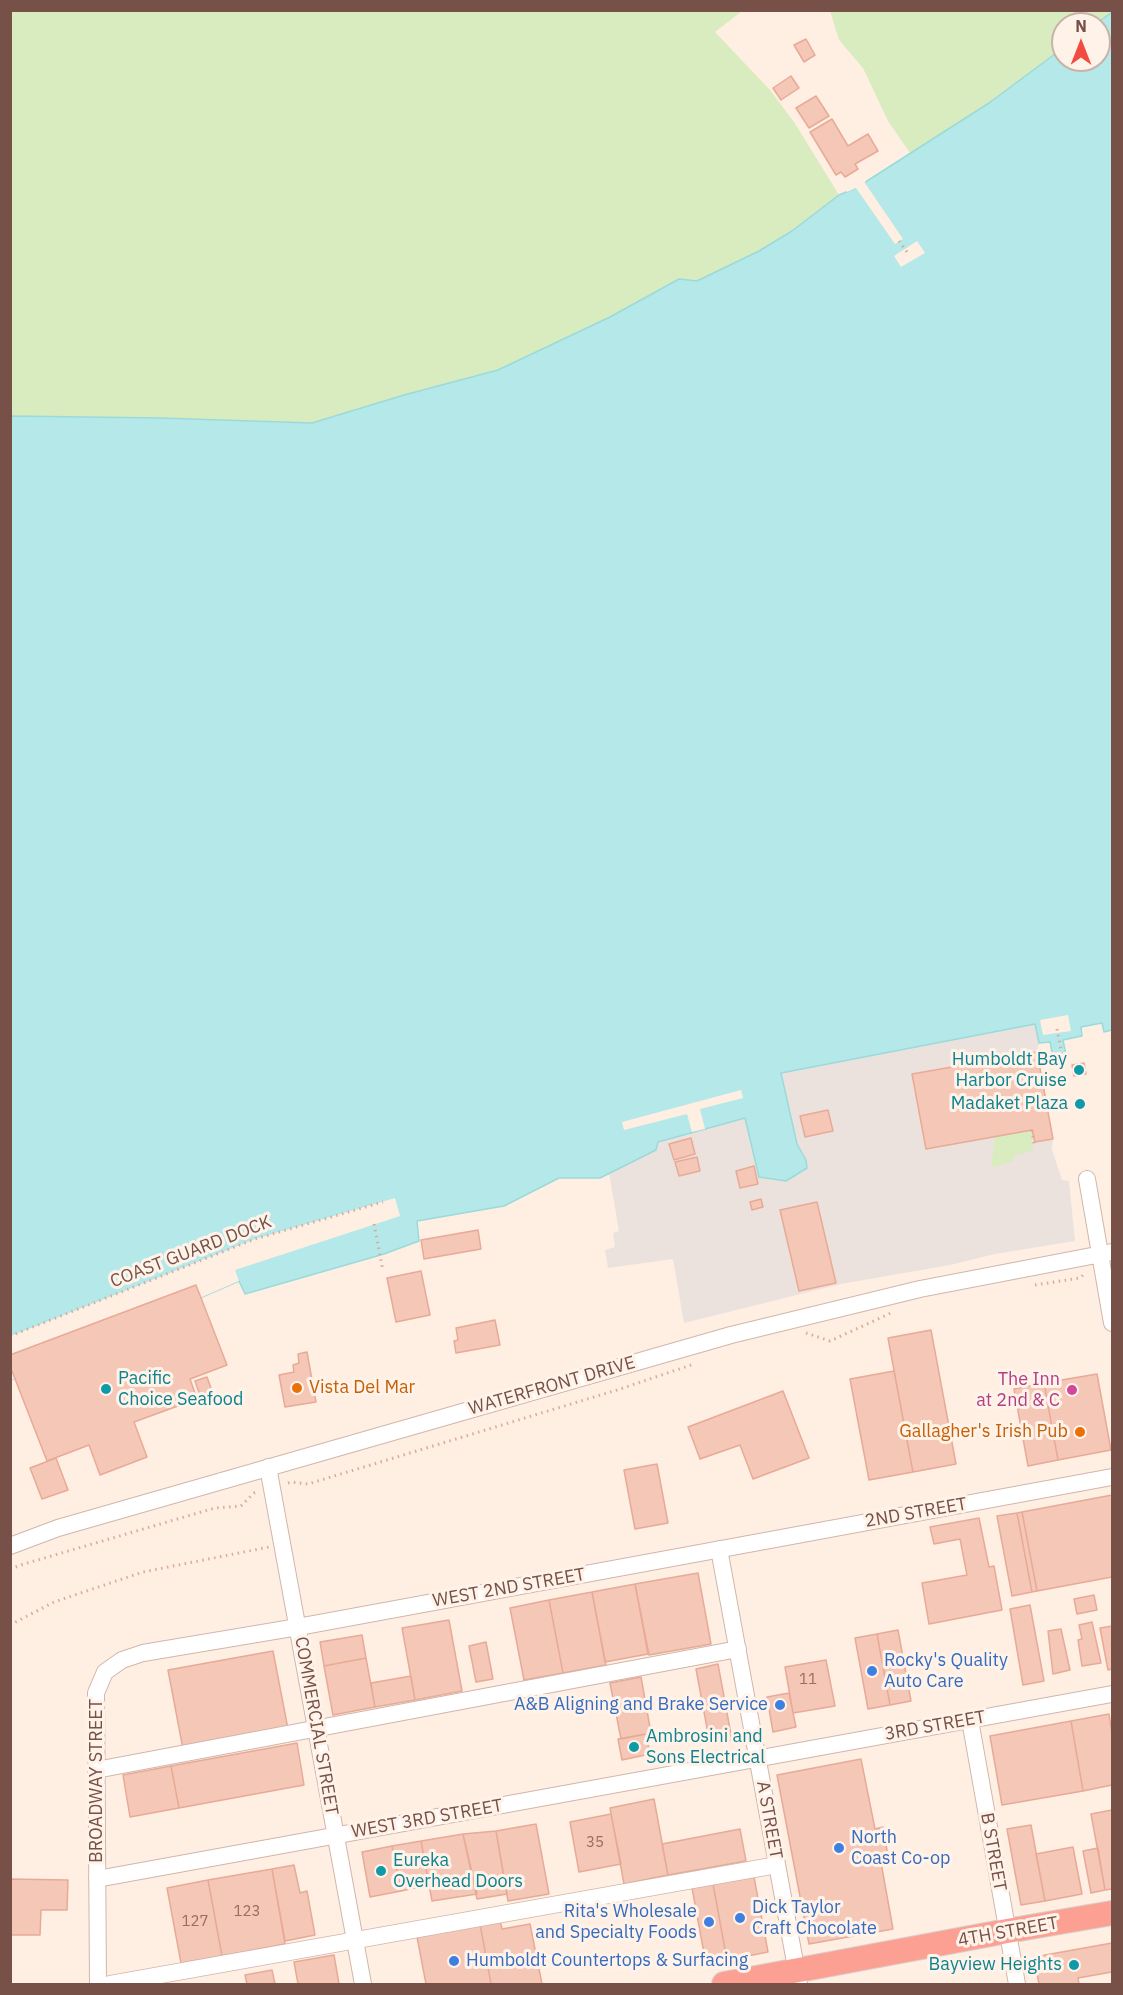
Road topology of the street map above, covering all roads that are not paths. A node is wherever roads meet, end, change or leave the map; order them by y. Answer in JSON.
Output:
{"nodes":[{"id":1,"x":1087,"y":1179,"type":"dead end"},
{"id":2,"x":1106,"y":1253,"type":"edge"},
{"id":3,"x":1113,"y":1323,"type":"edge"},
{"id":4,"x":268,"y":1467,"type":"junction"},
{"id":5,"x":1113,"y":1477,"type":"edge"},
{"id":6,"x":10,"y":1546,"type":"edge"},
{"id":7,"x":720,"y":1549,"type":"junction"},
{"id":8,"x":298,"y":1627,"type":"junction"},
{"id":9,"x":738,"y":1649,"type":"junction"},
{"id":10,"x":1113,"y":1694,"type":"edge"},
{"id":11,"x":970,"y":1720,"type":"junction"},
{"id":12,"x":316,"y":1729,"type":"junction"},
{"id":13,"x":758,"y":1759,"type":"junction"},
{"id":14,"x":96,"y":1770,"type":"junction"},
{"id":15,"x":336,"y":1836,"type":"junction"},
{"id":16,"x":777,"y":1865,"type":"junction"},
{"id":17,"x":97,"y":1879,"type":"junction"},
{"id":18,"x":1113,"y":1913,"type":"edge"},
{"id":19,"x":1007,"y":1931,"type":"junction"},
{"id":20,"x":355,"y":1941,"type":"junction"},
{"id":21,"x":798,"y":1978,"type":"edge"},
{"id":22,"x":98,"y":1984,"type":"edge"},
{"id":23,"x":110,"y":1984,"type":"edge"},
{"id":24,"x":363,"y":1984,"type":"edge"},
{"id":25,"x":724,"y":1984,"type":"edge"},
{"id":26,"x":1017,"y":1984,"type":"edge"}],
"edges":[{"from":1,"to":2,"type":"street"},
{"from":2,"to":3,"type":"street"},
{"from":2,"to":4,"type":"street","name":"WATERFRONT DRIVE"},
{"from":4,"to":6,"type":"street","name":"WATERFRONT DRIVE"},
{"from":4,"to":8,"type":"street","name":"COMMERCIAL STREET"},
{"from":5,"to":7,"type":"street","name":"2ND STREET"},
{"from":7,"to":8,"type":"street","name":"WEST 2ND STREET"},
{"from":7,"to":9,"type":"street","name":"A STREET"},
{"from":8,"to":12,"type":"street","name":"COMMERCIAL STREET"},
{"from":8,"to":14,"type":"street","name":"BROADWAY STREET"},
{"from":9,"to":12,"type":"street"},
{"from":9,"to":13,"type":"street","name":"A STREET"},
{"from":10,"to":11,"type":"street","name":"3RD STREET"},
{"from":11,"to":13,"type":"street","name":"3RD STREET"},
{"from":11,"to":19,"type":"street","name":"B STREET"},
{"from":12,"to":14,"type":"street"},
{"from":12,"to":15,"type":"street","name":"COMMERCIAL STREET"},
{"from":13,"to":15,"type":"street","name":"WEST 3RD STREET"},
{"from":13,"to":16,"type":"street","name":"A STREET"},
{"from":14,"to":17,"type":"street","name":"BROADWAY STREET"},
{"from":15,"to":17,"type":"street","name":"WEST 3RD STREET"},
{"from":15,"to":20,"type":"street","name":"COMMERCIAL STREET"},
{"from":16,"to":20,"type":"street"},
{"from":16,"to":21,"type":"street","name":"A STREET"},
{"from":17,"to":22,"type":"street","name":"BROADWAY STREET"},
{"from":18,"to":19,"type":"highway","name":"4TH STREET"},
{"from":19,"to":21,"type":"highway","name":"4TH STREET"},
{"from":19,"to":26,"type":"street","name":"B STREET"},
{"from":20,"to":23,"type":"street"},
{"from":20,"to":24,"type":"street","name":"COMMERCIAL STREET"},
{"from":21,"to":25,"type":"highway","name":"4TH STREET"}]}
